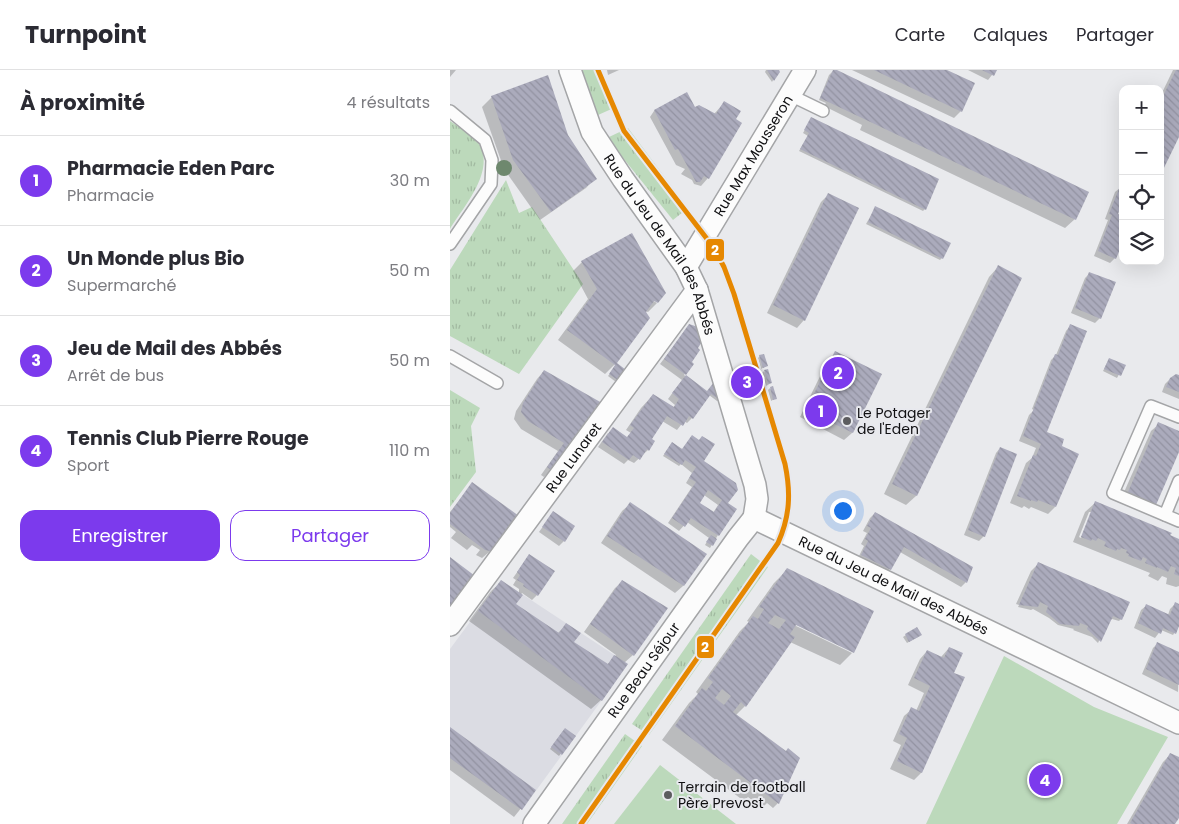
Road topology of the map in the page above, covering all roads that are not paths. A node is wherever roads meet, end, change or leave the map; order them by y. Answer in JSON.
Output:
{"nodes":[{"id":1,"x":570,"y":70,"type":"edge"},
{"id":2,"x":805,"y":70,"type":"edge"},
{"id":3,"x":790,"y":95,"type":"junction"},
{"id":4,"x":450,"y":111,"type":"edge"},
{"id":5,"x":823,"y":111,"type":"dead end"},
{"id":6,"x":450,"y":244,"type":"edge"},
{"id":7,"x":686,"y":267,"type":"junction"},
{"id":8,"x":697,"y":290,"type":"junction"},
{"id":9,"x":450,"y":356,"type":"edge"},
{"id":10,"x":497,"y":383,"type":"dead end"},
{"id":11,"x":1179,"y":417,"type":"edge"},
{"id":12,"x":1179,"y":481,"type":"edge"},
{"id":13,"x":1165,"y":515,"type":"junction"},
{"id":14,"x":754,"y":518,"type":"junction"},
{"id":15,"x":1179,"y":521,"type":"edge"},
{"id":16,"x":450,"y":625,"type":"edge"},
{"id":17,"x":1179,"y":723,"type":"edge"},
{"id":18,"x":534,"y":824,"type":"edge"}],
"edges":[{"from":1,"to":7,"type":"street","name":"Rue du Jeu de Mail des Abbés"},
{"from":2,"to":3,"type":"street","name":"Rue Max Mousseron"},
{"from":3,"to":5,"type":"lane"},
{"from":3,"to":7,"type":"street","name":"Rue Max Mousseron"},
{"from":4,"to":6,"type":"lane"},
{"from":7,"to":8,"type":"street","name":"Rue du Jeu de Mail des Abbés"},
{"from":8,"to":14,"type":"street","name":"Rue du Jeu de Mail des Abbés"},
{"from":8,"to":16,"type":"street","name":"Rue Lunaret"},
{"from":9,"to":10,"type":"lane"},
{"from":11,"to":13,"type":"lane"},
{"from":12,"to":13,"type":"lane"},
{"from":13,"to":15,"type":"lane"},
{"from":14,"to":17,"type":"street","name":"Rue du Jeu de Mail des Abbés"},
{"from":14,"to":18,"type":"street","name":"Rue Beau Séjour"}]}
